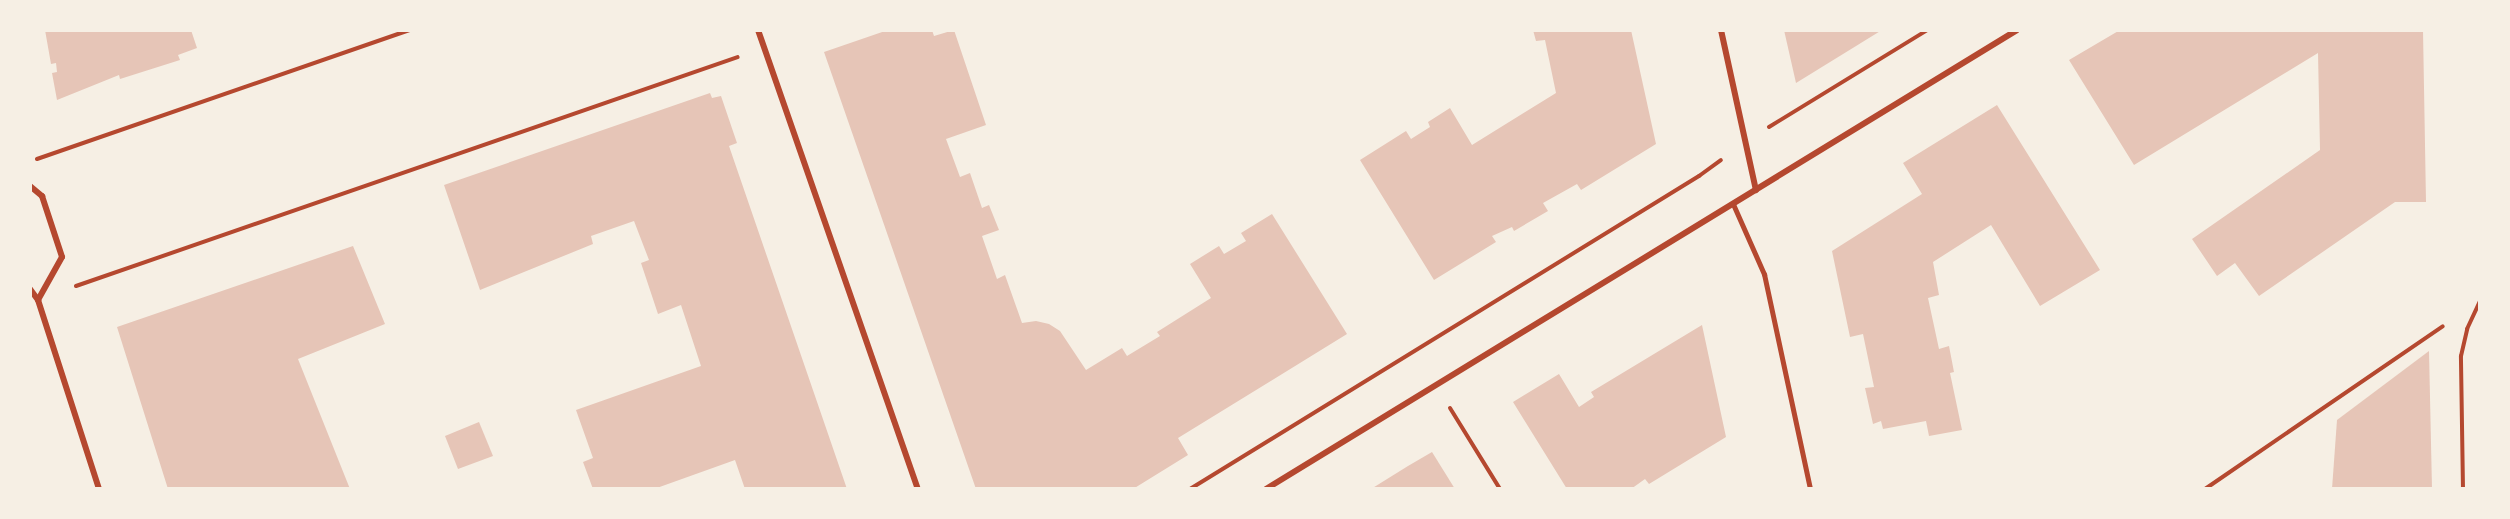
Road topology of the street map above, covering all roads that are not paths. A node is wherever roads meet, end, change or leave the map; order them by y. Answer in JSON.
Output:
{"nodes":[{"id":1,"x":758,"y":30,"type":"edge"},
{"id":2,"x":1721,"y":30,"type":"edge"},
{"id":3,"x":2017,"y":30,"type":"edge"},
{"id":4,"x":30,"y":186,"type":"edge"},
{"id":5,"x":1756,"y":190,"type":"junction"},
{"id":6,"x":1733,"y":204,"type":"junction"},
{"id":7,"x":30,"y":289,"type":"edge"},
{"id":8,"x":38,"y":300,"type":"junction"},
{"id":9,"x":99,"y":489,"type":"edge"},
{"id":10,"x":918,"y":489,"type":"edge"},
{"id":11,"x":1266,"y":489,"type":"edge"},
{"id":12,"x":1810,"y":489,"type":"edge"}],
"edges":[{"from":1,"to":10,"type":"street"},
{"from":2,"to":5,"type":"street"},
{"from":3,"to":5,"type":"street"},
{"from":4,"to":8,"type":"street"},
{"from":5,"to":6,"type":"street"},
{"from":6,"to":11,"type":"street"},
{"from":6,"to":12,"type":"street"},
{"from":7,"to":8,"type":"street"},
{"from":8,"to":9,"type":"street"}]}
